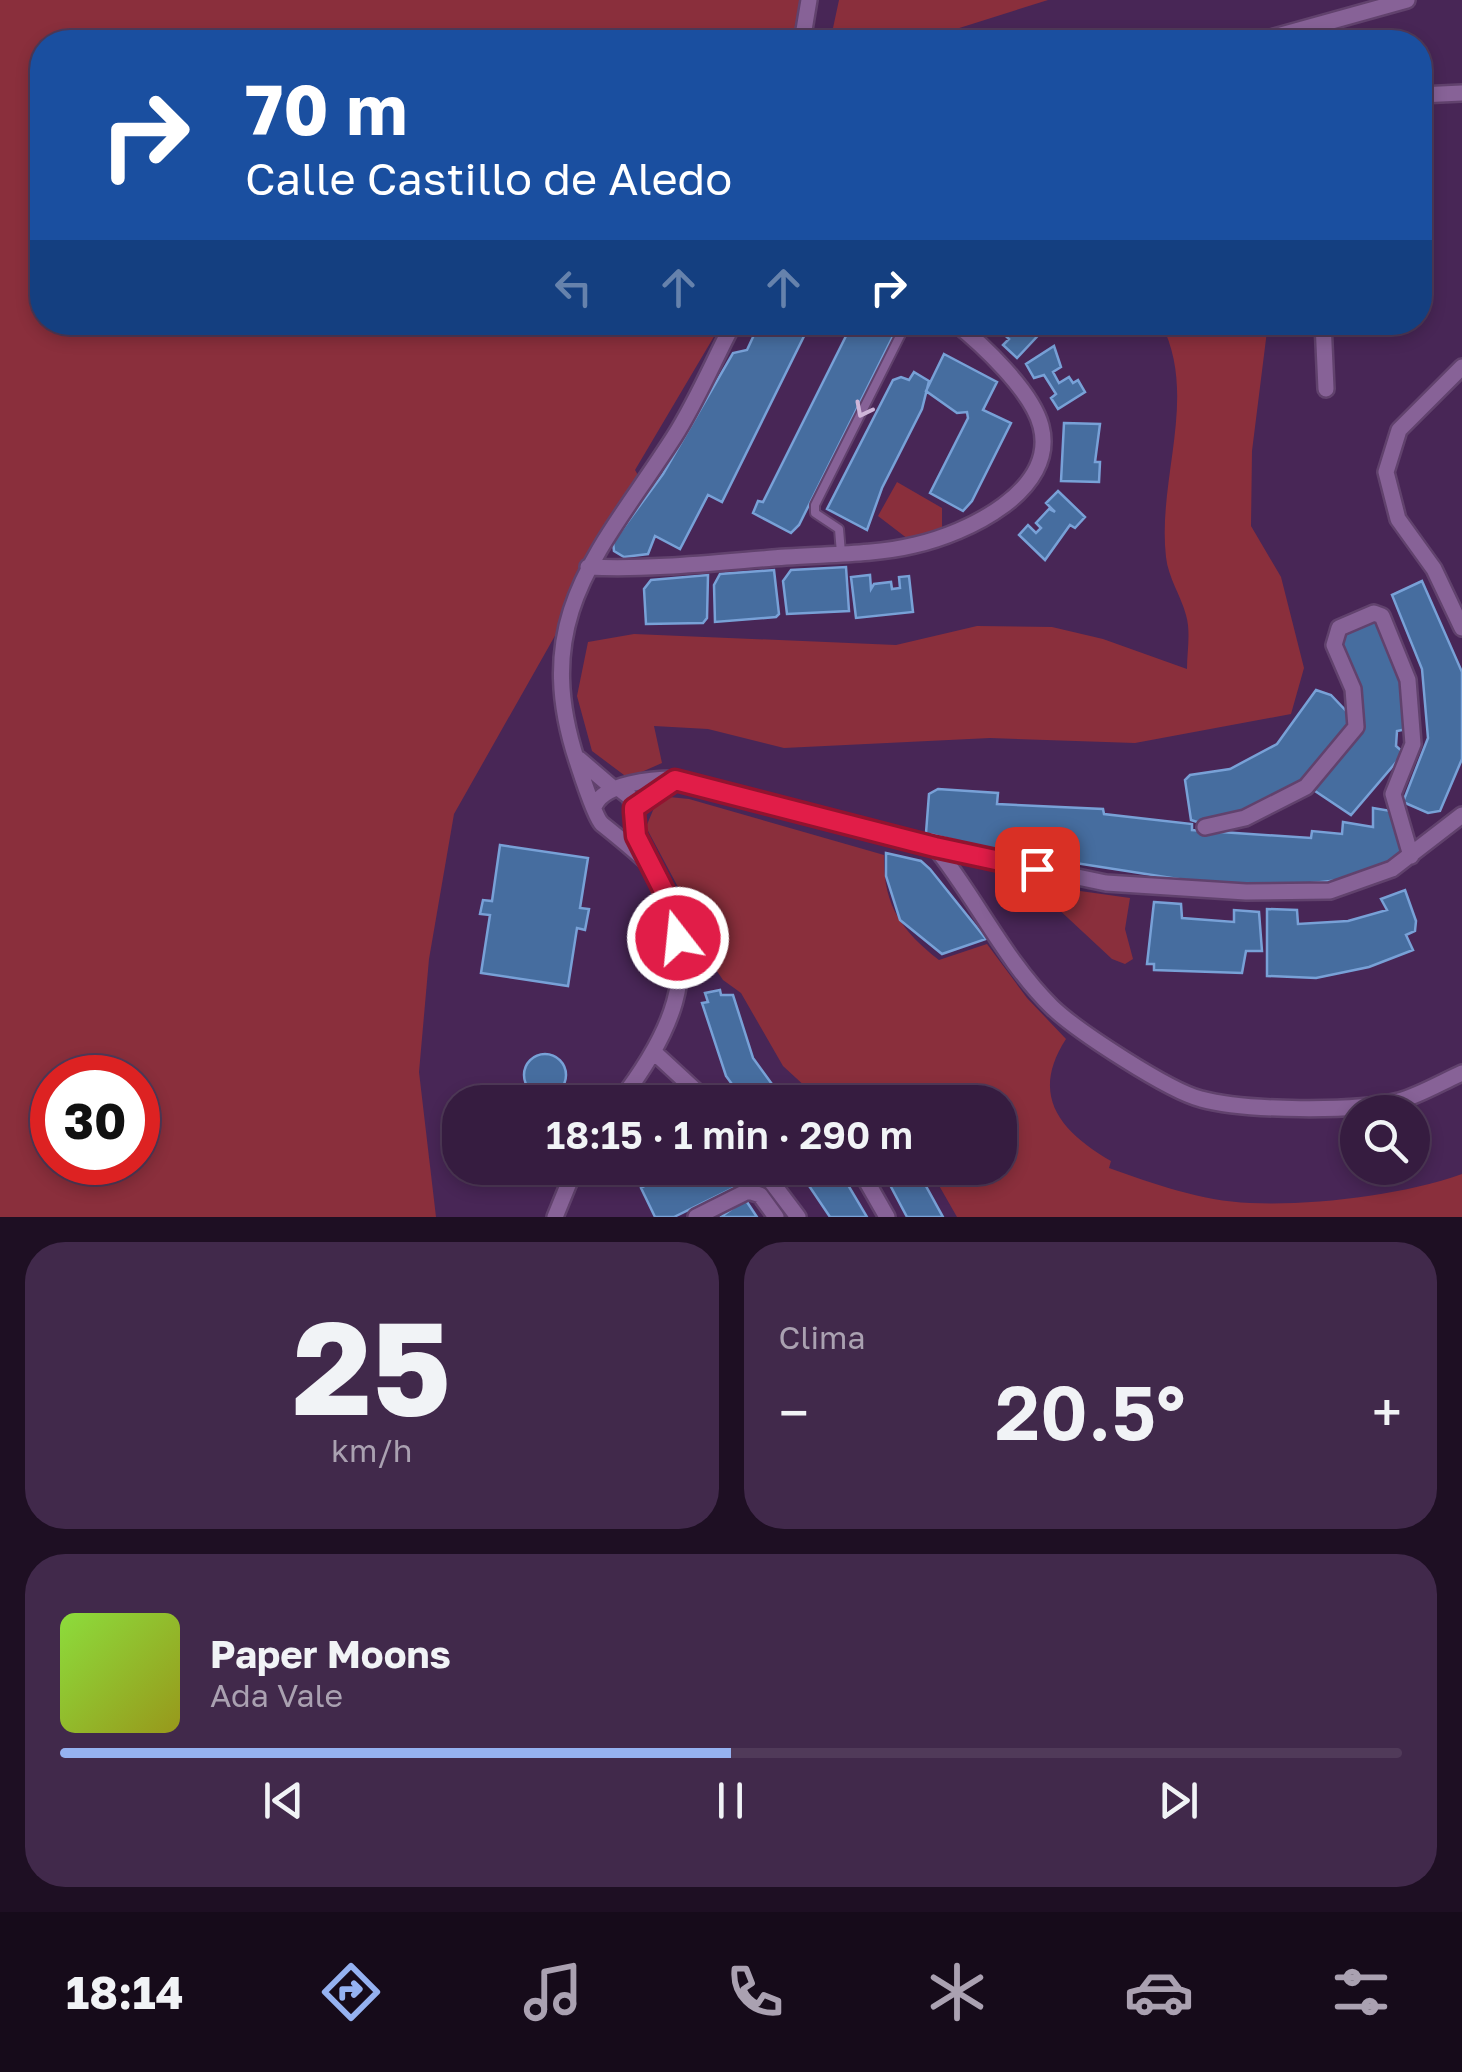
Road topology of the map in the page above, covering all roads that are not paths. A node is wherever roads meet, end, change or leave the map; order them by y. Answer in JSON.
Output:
{"nodes":[{"id":1,"x":809,"y":0,"type":"edge"},
{"id":2,"x":1407,"y":0,"type":"edge"},
{"id":3,"x":804,"y":30,"type":"edge"},
{"id":4,"x":1299,"y":30,"type":"edge"},
{"id":5,"x":1462,"y":92,"type":"edge"},
{"id":6,"x":1432,"y":94,"type":"edge"},
{"id":7,"x":727,"y":335,"type":"edge"},
{"id":8,"x":900,"y":335,"type":"edge"},
{"id":9,"x":968,"y":335,"type":"edge"},
{"id":10,"x":1324,"y":335,"type":"edge"},
{"id":11,"x":1462,"y":367,"type":"edge"},
{"id":12,"x":1326,"y":390,"type":"dead end"},
{"id":13,"x":841,"y":553,"type":"junction"},
{"id":14,"x":588,"y":568,"type":"junction"},
{"id":15,"x":1462,"y":628,"type":"edge"},
{"id":16,"x":575,"y":754,"type":"junction"},
{"id":17,"x":675,"y":780,"type":"junction"},
{"id":18,"x":617,"y":790,"type":"junction"},
{"id":19,"x":595,"y":805,"type":"junction"},
{"id":20,"x":634,"y":810,"type":"junction"},
{"id":21,"x":1462,"y":815,"type":"edge"},
{"id":22,"x":1205,"y":827,"type":"dead end"},
{"id":23,"x":611,"y":828,"type":"junction"},
{"id":24,"x":935,"y":847,"type":"junction"},
{"id":25,"x":1411,"y":856,"type":"junction"},
{"id":26,"x":648,"y":863,"type":"junction"},
{"id":27,"x":654,"y":1053,"type":"junction"},
{"id":28,"x":1462,"y":1074,"type":"edge"},
{"id":29,"x":631,"y":1085,"type":"edge"},
{"id":30,"x":689,"y":1085,"type":"edge"},
{"id":31,"x":568,"y":1185,"type":"edge"},
{"id":32,"x":773,"y":1185,"type":"edge"},
{"id":33,"x":869,"y":1185,"type":"edge"},
{"id":34,"x":554,"y":1217,"type":"edge"},
{"id":35,"x":696,"y":1217,"type":"edge"},
{"id":36,"x":776,"y":1217,"type":"edge"},
{"id":37,"x":798,"y":1217,"type":"edge"},
{"id":38,"x":888,"y":1217,"type":"edge"}],
"edges":[{"from":1,"to":3,"type":"street"},
{"from":2,"to":4,"type":"street"},
{"from":5,"to":6,"type":"street"},
{"from":7,"to":14,"type":"street"},
{"from":8,"to":13,"type":"lane","one_way":true},
{"from":9,"to":13,"type":"street"},
{"from":10,"to":12,"type":"street"},
{"from":11,"to":15,"type":"street"},
{"from":13,"to":14,"type":"street"},
{"from":14,"to":16,"type":"street"},
{"from":16,"to":18,"type":"street"},
{"from":16,"to":19,"type":"street"},
{"from":17,"to":18,"type":"street"},
{"from":17,"to":20,"type":"street"},
{"from":17,"to":24,"type":"street"},
{"from":18,"to":19,"type":"street"},
{"from":18,"to":20,"type":"street"},
{"from":19,"to":23,"type":"street"},
{"from":20,"to":23,"type":"street"},
{"from":20,"to":26,"type":"street"},
{"from":21,"to":25,"type":"street"},
{"from":22,"to":25,"type":"street"},
{"from":23,"to":26,"type":"street"},
{"from":24,"to":25,"type":"street"},
{"from":24,"to":28,"type":"street"},
{"from":26,"to":27,"type":"street"},
{"from":27,"to":29,"type":"street"},
{"from":27,"to":30,"type":"street"},
{"from":31,"to":34,"type":"street"},
{"from":32,"to":37,"type":"street"},
{"from":33,"to":38,"type":"street"},
{"from":35,"to":36,"type":"street"}]}
